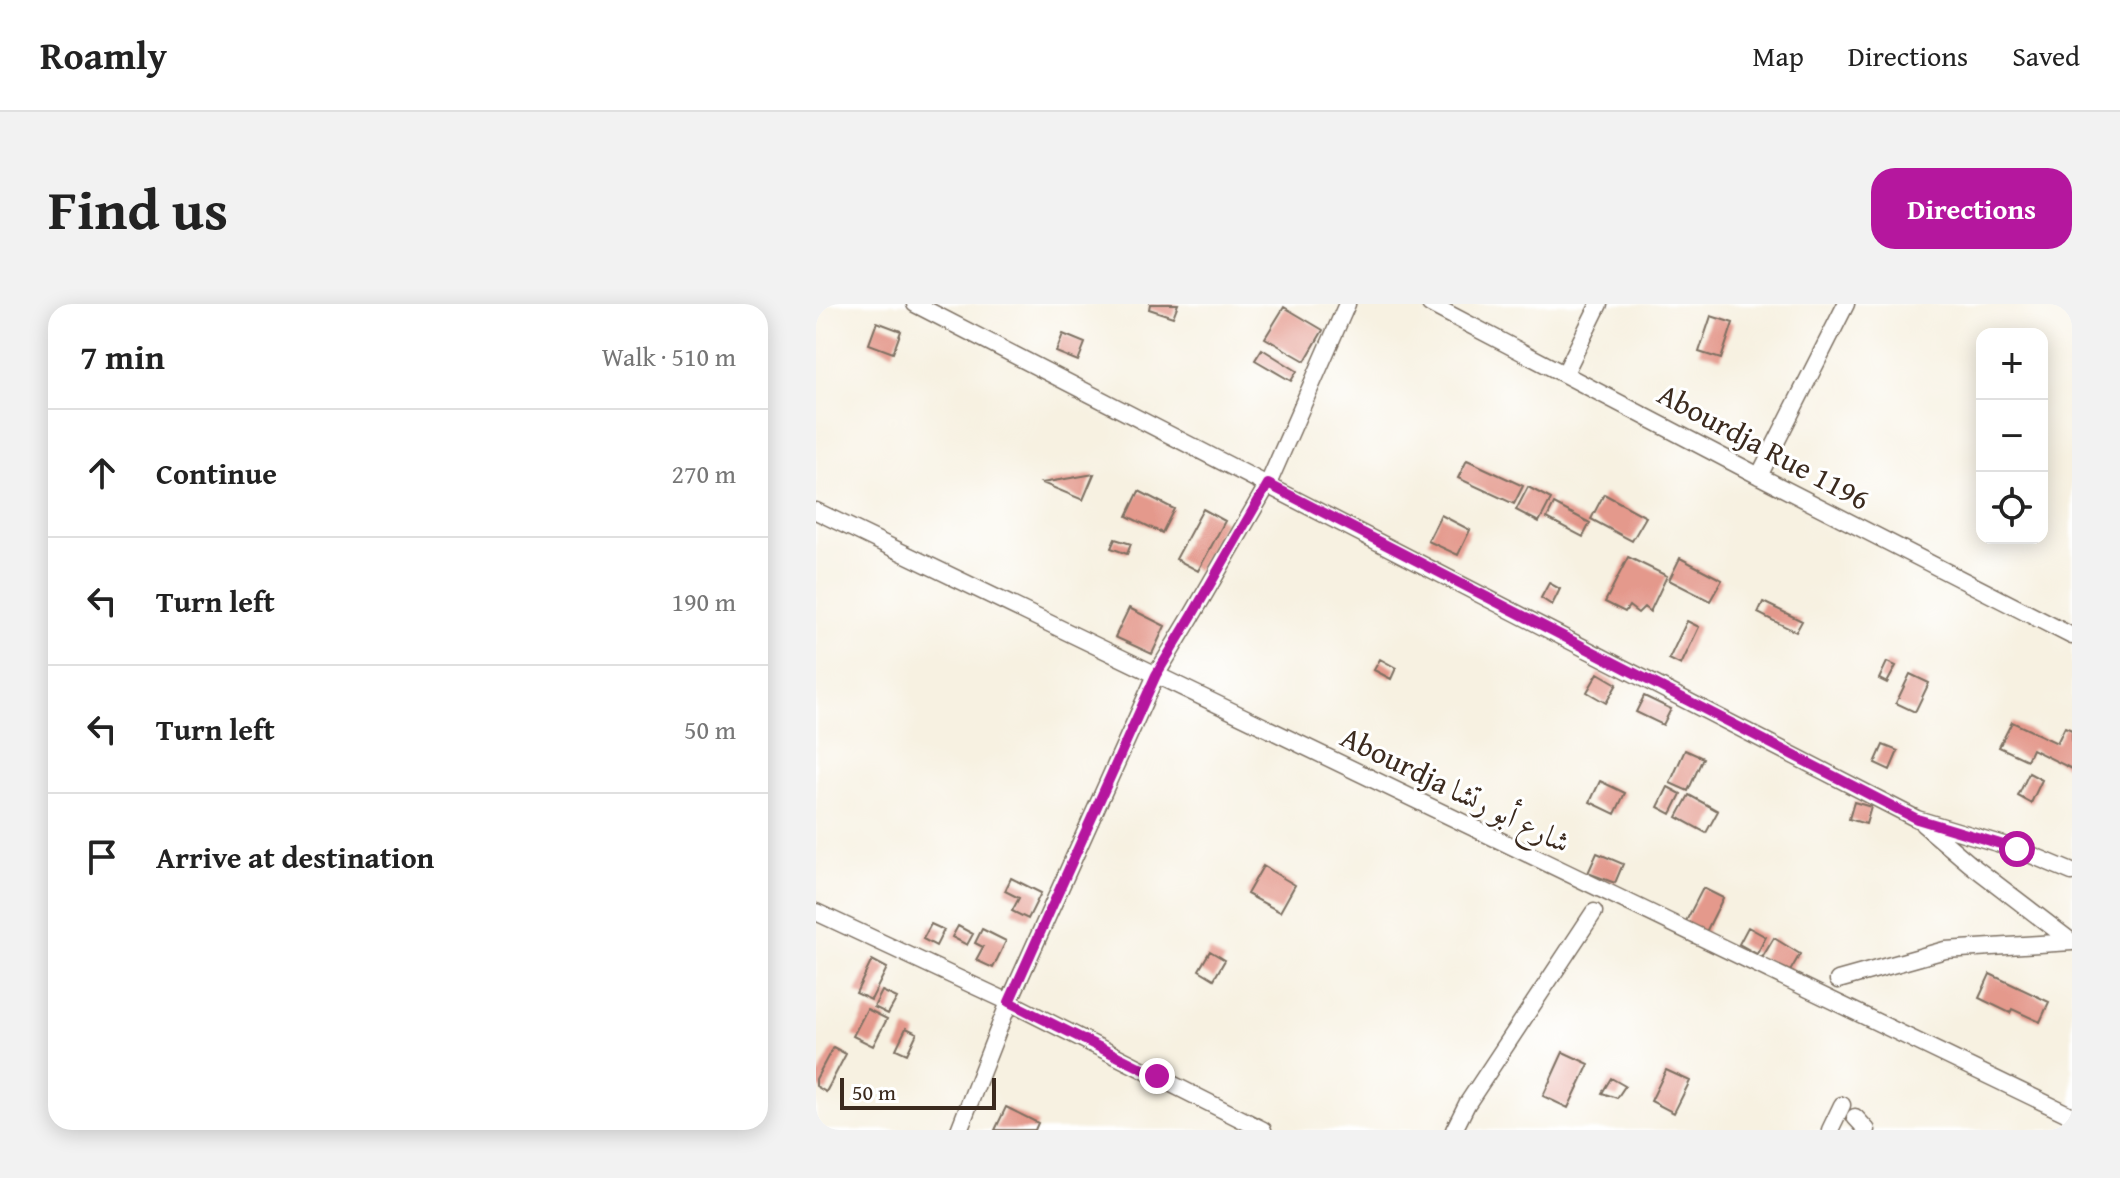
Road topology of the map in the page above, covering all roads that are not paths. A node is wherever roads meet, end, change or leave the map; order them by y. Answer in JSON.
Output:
{"nodes":[{"id":1,"x":915,"y":304,"type":"edge"},
{"id":2,"x":1347,"y":304,"type":"edge"},
{"id":3,"x":1430,"y":304,"type":"edge"},
{"id":4,"x":1599,"y":304,"type":"edge"},
{"id":5,"x":1846,"y":304,"type":"edge"},
{"id":6,"x":1565,"y":373,"type":"junction"},
{"id":7,"x":1759,"y":476,"type":"junction"},
{"id":8,"x":1268,"y":484,"type":"junction"},
{"id":9,"x":816,"y":511,"type":"edge"},
{"id":10,"x":2072,"y":636,"type":"edge"},
{"id":11,"x":1156,"y":675,"type":"junction"},
{"id":12,"x":1917,"y":819,"type":"junction"},
{"id":13,"x":2072,"y":872,"type":"edge"},
{"id":14,"x":816,"y":912,"type":"edge"},
{"id":15,"x":1594,"y":912,"type":"dead end"},
{"id":16,"x":1838,"y":980,"type":"dead end"},
{"id":17,"x":1009,"y":1002,"type":"junction"},
{"id":18,"x":1842,"y":1105,"type":"dead end"},
{"id":19,"x":2072,"y":1116,"type":"edge"},
{"id":20,"x":959,"y":1130,"type":"edge"},
{"id":21,"x":1263,"y":1130,"type":"edge"},
{"id":22,"x":1454,"y":1130,"type":"edge"},
{"id":23,"x":1830,"y":1130,"type":"edge"},
{"id":24,"x":1861,"y":1130,"type":"edge"},
{"id":25,"x":1867,"y":1130,"type":"edge"}],
"edges":[{"from":1,"to":8,"type":"street"},
{"from":2,"to":8,"type":"street"},
{"from":3,"to":6,"type":"street","name":"Abourdja Rue 1196"},
{"from":4,"to":6,"type":"street"},
{"from":5,"to":7,"type":"street"},
{"from":6,"to":7,"type":"street","name":"Abourdja Rue 1196"},
{"from":7,"to":10,"type":"street","name":"Abourdja Rue 1196"},
{"from":8,"to":11,"type":"street"},
{"from":8,"to":12,"type":"street"},
{"from":9,"to":11,"type":"street","name":"Abourdja شارع أبو رتشا"},
{"from":11,"to":17,"type":"street"},
{"from":11,"to":19,"type":"street","name":"Abourdja شارع أبو رتشا"},
{"from":12,"to":13,"type":"street"},
{"from":12,"to":16,"type":"street"},
{"from":14,"to":17,"type":"street"},
{"from":15,"to":22,"type":"street"},
{"from":17,"to":20,"type":"street"},
{"from":17,"to":21,"type":"street"},
{"from":18,"to":23,"type":"street"},
{"from":24,"to":25,"type":"street"}]}
